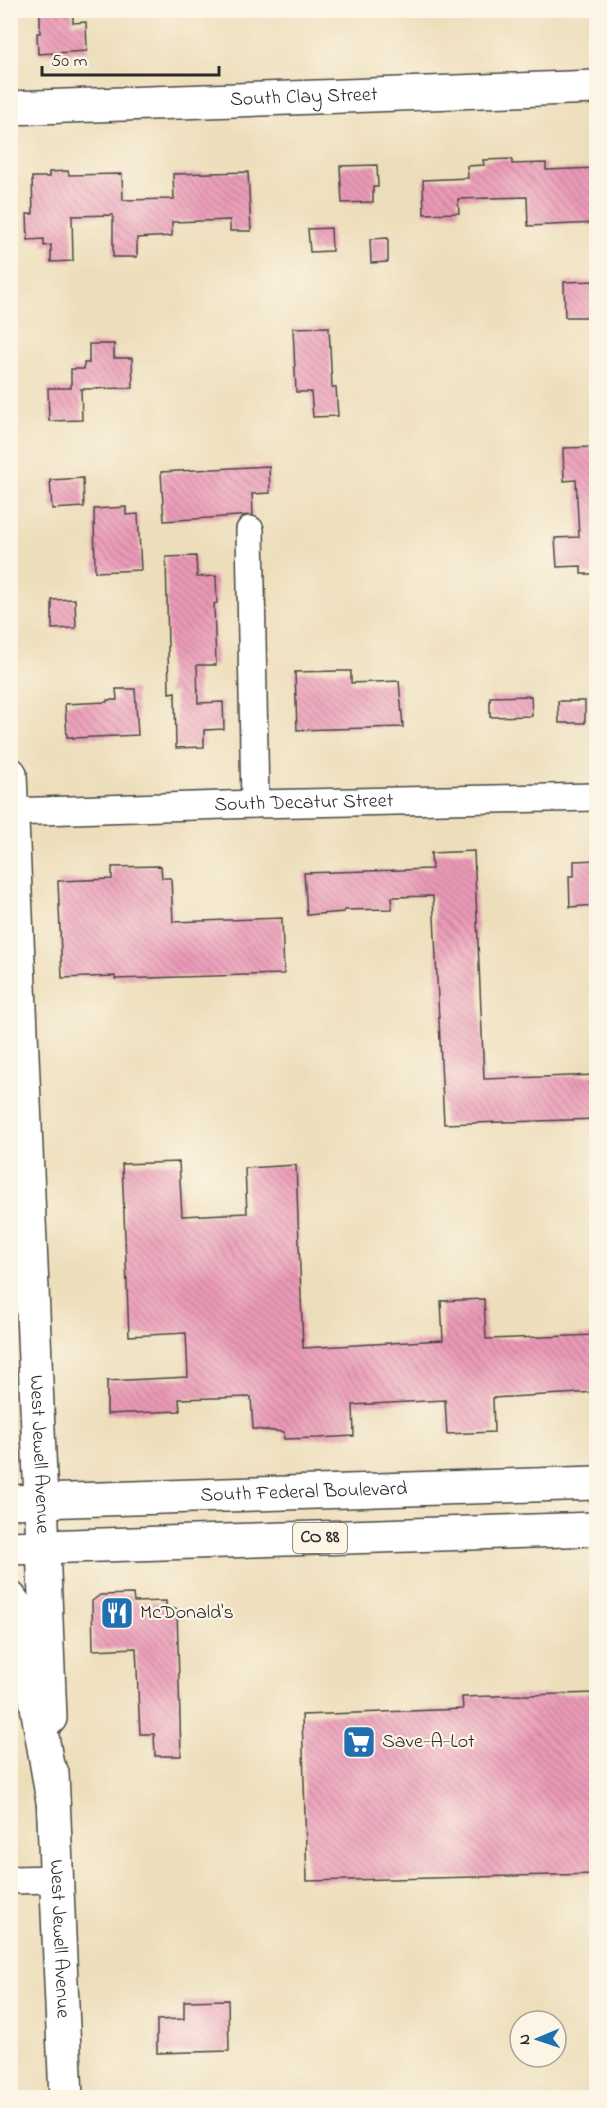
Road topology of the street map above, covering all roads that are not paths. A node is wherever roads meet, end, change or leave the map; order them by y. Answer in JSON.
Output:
{"nodes":[{"id":1,"x":597,"y":87,"type":"edge"},
{"id":2,"x":10,"y":108,"type":"edge"},
{"id":3,"x":250,"y":530,"type":"dead end"},
{"id":4,"x":10,"y":774,"type":"edge"},
{"id":5,"x":597,"y":797,"type":"edge"},
{"id":6,"x":255,"y":804,"type":"junction"},
{"id":7,"x":11,"y":812,"type":"edge"},
{"id":8,"x":18,"y":1128,"type":"edge"},
{"id":9,"x":597,"y":1483,"type":"edge"},
{"id":10,"x":26,"y":1502,"type":"edge"},
{"id":11,"x":597,"y":1529,"type":"edge"},
{"id":12,"x":43,"y":1547,"type":"junction"},
{"id":13,"x":10,"y":1548,"type":"edge"},
{"id":14,"x":10,"y":1598,"type":"edge"},
{"id":15,"x":53,"y":1801,"type":"junction"},
{"id":16,"x":57,"y":1879,"type":"junction"},
{"id":17,"x":10,"y":1880,"type":"edge"},
{"id":18,"x":66,"y":2097,"type":"edge"}],
"edges":[{"from":1,"to":2,"type":"main road","name":"South Clay Street"},
{"from":3,"to":6,"type":"street"},
{"from":4,"to":7,"type":"main road","name":"West Jewell Avenue"},
{"from":5,"to":6,"type":"street","name":"South Decatur Street"},
{"from":6,"to":7,"type":"street","name":"South Decatur Street"},
{"from":7,"to":8,"type":"main road","name":"West Jewell Avenue"},
{"from":8,"to":10,"type":"main road","name":"West Jewell Avenue"},
{"from":9,"to":10,"type":"main road","name":"South Federal Boulevard"},
{"from":10,"to":12,"type":"main road","name":"West Jewell Avenue"},
{"from":11,"to":12,"type":"main road","number":"CO 88"},
{"from":12,"to":13,"type":"main road","number":"CO 88"},
{"from":12,"to":15,"type":"main road","name":"West Jewell Avenue"},
{"from":14,"to":15,"type":"main road"},
{"from":15,"to":16,"type":"main road","name":"West Jewell Avenue"},
{"from":16,"to":17,"type":"street"},
{"from":16,"to":18,"type":"main road","name":"West Jewell Avenue"}]}
